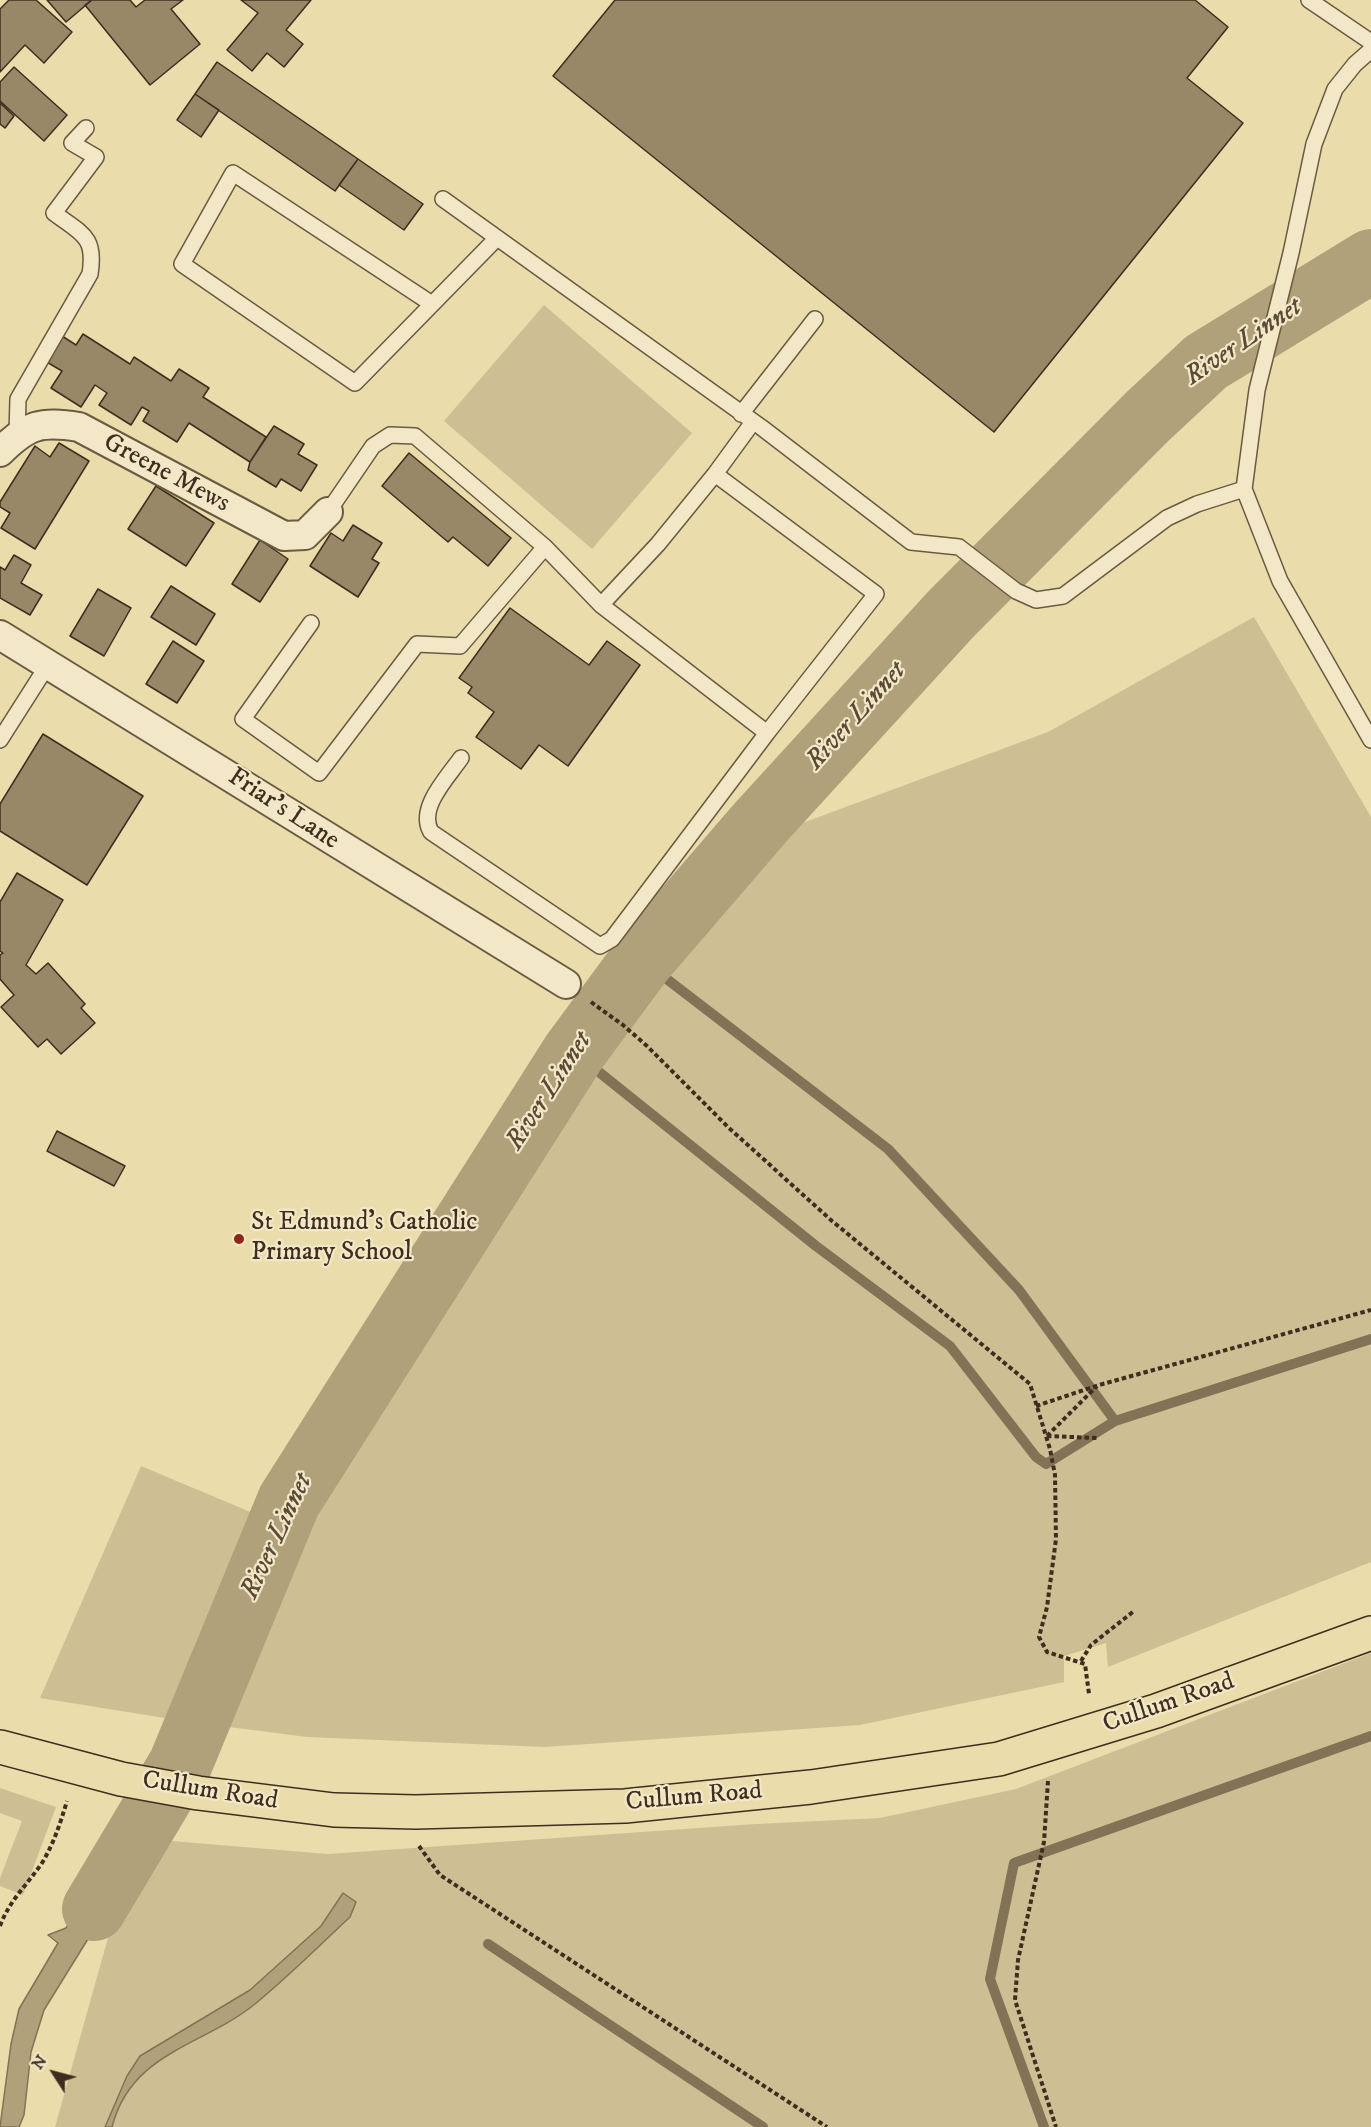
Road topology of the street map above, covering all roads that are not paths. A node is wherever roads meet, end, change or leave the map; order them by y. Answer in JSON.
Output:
{"nodes":[{"id":1,"x":1309,"y":0,"type":"edge"},
{"id":2,"x":1371,"y":42,"type":"edge"},
{"id":3,"x":1371,"y":50,"type":"edge"},
{"id":4,"x":86,"y":128,"type":"dead end"},
{"id":5,"x":443,"y":199,"type":"dead end"},
{"id":6,"x":497,"y":238,"type":"junction"},
{"id":7,"x":432,"y":304,"type":"junction"},
{"id":8,"x":815,"y":319,"type":"dead end"},
{"id":9,"x":747,"y":418,"type":"junction"},
{"id":10,"x":9,"y":443,"type":"edge"},
{"id":11,"x":715,"y":474,"type":"junction"},
{"id":12,"x":1244,"y":489,"type":"junction"},
{"id":13,"x":328,"y":512,"type":"joint"},
{"id":14,"x":545,"y":547,"type":"junction"},
{"id":15,"x":601,"y":605,"type":"junction"},
{"id":16,"x":311,"y":623,"type":"dead end"},
{"id":17,"x":0,"y":635,"type":"edge"},
{"id":18,"x":49,"y":663,"type":"junction"},
{"id":19,"x":766,"y":733,"type":"junction"},
{"id":20,"x":0,"y":740,"type":"edge"},
{"id":21,"x":1371,"y":740,"type":"edge"},
{"id":22,"x":461,"y":758,"type":"dead end"},
{"id":23,"x":566,"y":984,"type":"dead end"},
{"id":24,"x":1371,"y":1633,"type":"edge"},
{"id":25,"x":0,"y":1747,"type":"edge"}],
"edges":[{"from":1,"to":2,"type":"lane"},
{"from":3,"to":12,"type":"lane"},
{"from":4,"to":10,"type":"lane"},
{"from":5,"to":6,"type":"lane"},
{"from":6,"to":7,"type":"lane"},
{"from":6,"to":9,"type":"lane"},
{"from":7,"to":7,"type":"lane"},
{"from":8,"to":9,"type":"lane"},
{"from":9,"to":11,"type":"lane"},
{"from":9,"to":12,"type":"lane"},
{"from":10,"to":13,"type":"street","name":"Greene Mews"},
{"from":11,"to":15,"type":"lane"},
{"from":11,"to":19,"type":"lane"},
{"from":12,"to":21,"type":"lane"},
{"from":13,"to":14,"type":"lane"},
{"from":14,"to":15,"type":"lane"},
{"from":14,"to":16,"type":"lane"},
{"from":15,"to":19,"type":"lane"},
{"from":17,"to":18,"type":"street","name":"Friar's Lane"},
{"from":18,"to":20,"type":"lane"},
{"from":18,"to":23,"type":"street","name":"Friar's Lane"},
{"from":19,"to":22,"type":"lane"},
{"from":24,"to":25,"type":"main road","name":"Cullum Road"}]}
